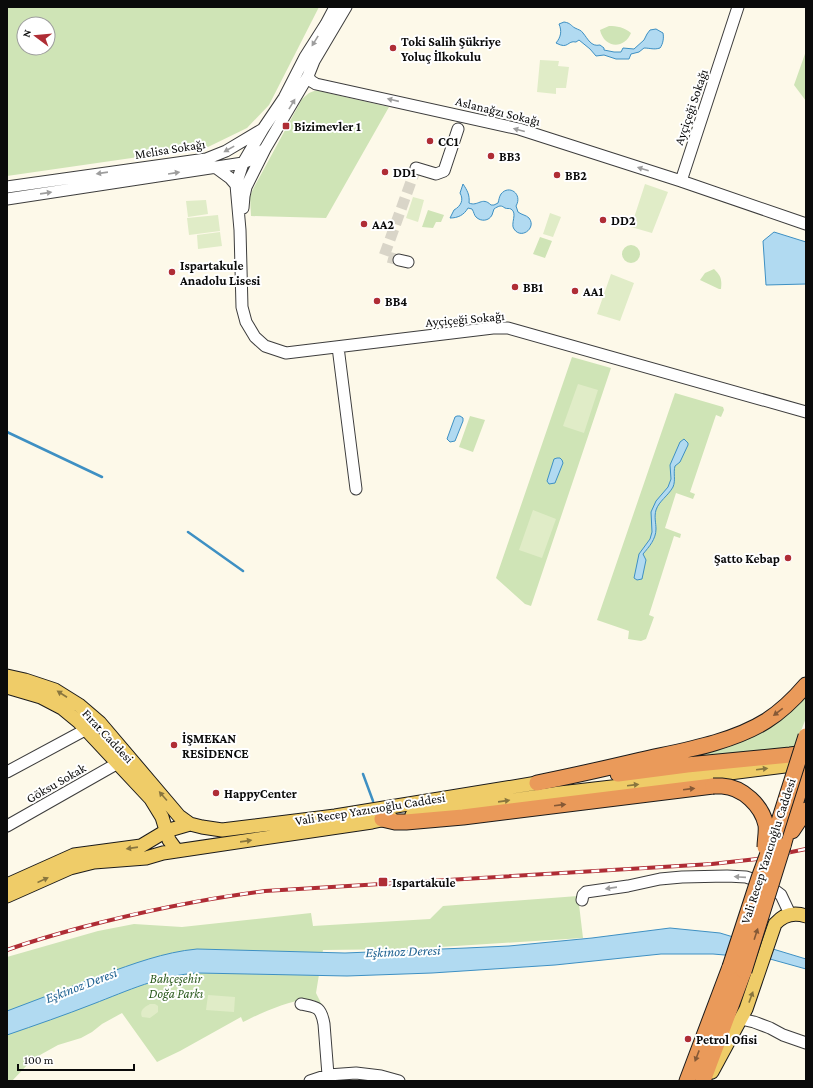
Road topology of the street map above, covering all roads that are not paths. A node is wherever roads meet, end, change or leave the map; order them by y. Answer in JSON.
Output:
{"nodes":[{"id":1,"x":335,"y":7,"type":"edge"},
{"id":2,"x":346,"y":7,"type":"edge"},
{"id":3,"x":738,"y":7,"type":"edge"},
{"id":4,"x":308,"y":76,"type":"junction"},
{"id":5,"x":263,"y":129,"type":"junction"},
{"id":6,"x":458,"y":129,"type":"dead end"},
{"id":7,"x":264,"y":149,"type":"junction"},
{"id":8,"x":243,"y":163,"type":"junction"},
{"id":9,"x":215,"y":167,"type":"junction"},
{"id":10,"x":416,"y":168,"type":"dead end"},
{"id":11,"x":681,"y":180,"type":"junction"},
{"id":12,"x":236,"y":184,"type":"junction"},
{"id":13,"x":7,"y":187,"type":"edge"},
{"id":14,"x":7,"y":199,"type":"edge"},
{"id":15,"x":806,"y":224,"type":"edge"},
{"id":16,"x":240,"y":230,"type":"junction"},
{"id":17,"x":338,"y":347,"type":"junction"},
{"id":18,"x":806,"y":412,"type":"edge"},
{"id":19,"x":356,"y":489,"type":"dead end"},
{"id":20,"x":8,"y":685,"type":"edge"},
{"id":21,"x":806,"y":685,"type":"edge"},
{"id":22,"x":85,"y":730,"type":"junction"},
{"id":23,"x":806,"y":736,"type":"edge"},
{"id":24,"x":806,"y":753,"type":"edge"},
{"id":25,"x":118,"y":763,"type":"junction"},
{"id":26,"x":803,"y":766,"type":"edge"},
{"id":27,"x":7,"y":772,"type":"edge"},
{"id":28,"x":537,"y":783,"type":"junction"},
{"id":29,"x":806,"y":810,"type":"edge"},
{"id":30,"x":382,"y":820,"type":"junction"},
{"id":31,"x":196,"y":825,"type":"junction"},
{"id":32,"x":7,"y":826,"type":"edge"},
{"id":33,"x":166,"y":831,"type":"junction"},
{"id":34,"x":784,"y":846,"type":"junction"},
{"id":35,"x":207,"y":847,"type":"junction"},
{"id":36,"x":177,"y":851,"type":"junction"},
{"id":37,"x":759,"y":878,"type":"junction"},
{"id":38,"x":7,"y":885,"type":"edge"},
{"id":39,"x":7,"y":896,"type":"edge"},
{"id":40,"x":582,"y":900,"type":"dead end"},
{"id":41,"x":790,"y":914,"type":"junction"},
{"id":42,"x":806,"y":916,"type":"edge"},
{"id":43,"x":737,"y":969,"type":"junction"},
{"id":44,"x":301,"y":1004,"type":"dead end"},
{"id":45,"x":741,"y":1019,"type":"junction"},
{"id":46,"x":806,"y":1043,"type":"edge"},
{"id":47,"x":328,"y":1075,"type":"junction"},
{"id":48,"x":310,"y":1081,"type":"edge"},
{"id":49,"x":399,"y":1081,"type":"edge"},
{"id":50,"x":687,"y":1081,"type":"edge"},
{"id":51,"x":703,"y":1081,"type":"edge"},
{"id":52,"x":707,"y":1081,"type":"edge"}],
"edges":[{"from":1,"to":5,"type":"street","name":"Melisa Sokağı","one_way":true},
{"from":2,"to":4,"type":"street"},
{"from":3,"to":11,"type":"street","name":"Ayçiçeği Sokağı"},
{"from":7,"to":4,"type":"street","one_way":true},
{"from":11,"to":4,"type":"street","name":"Aslanağzı Sokağı","one_way":true},
{"from":5,"to":8,"type":"street","name":"Ayçiçeği Sokağı"},
{"from":5,"to":13,"type":"street","name":"Melisa Sokağı","one_way":true},
{"from":6,"to":10,"type":"street"},
{"from":7,"to":8,"type":"street"},
{"from":7,"to":16,"type":"street","name":"Ayçiçeği Sokağı"},
{"from":8,"to":9,"type":"street","name":"Melisa Sokağı"},
{"from":8,"to":12,"type":"street","name":"Ayçiçeği Sokağı"},
{"from":9,"to":12,"type":"street"},
{"from":14,"to":9,"type":"street","name":"Melisa Sokağı","one_way":true},
{"from":11,"to":15,"type":"street"},
{"from":12,"to":16,"type":"street","name":"Ayçiçeği Sokağı"},
{"from":16,"to":17,"type":"street","name":"Ayçiçeği Sokağı"},
{"from":17,"to":18,"type":"street","name":"Ayçiçeği Sokağı"},
{"from":17,"to":19,"type":"street"},
{"from":20,"to":22,"type":"main road","name":"Fırat Caddesi"},
{"from":31,"to":20,"type":"main road","name":"Fırat Caddesi","one_way":true},
{"from":21,"to":28,"type":"highway","one_way":true},
{"from":22,"to":25,"type":"main road","name":"Fırat Caddesi"},
{"from":22,"to":27,"type":"street"},
{"from":23,"to":37,"type":"highway","name":"Vali Recep Yazıcıoğlu Caddesi","bridge":true},
{"from":24,"to":28,"type":"highway"},
{"from":25,"to":32,"type":"street","name":"Göksu Sokak"},
{"from":25,"to":33,"type":"main road","name":"Fırat Caddesi"},
{"from":30,"to":26,"type":"main road","name":"Vali Recep Yazıcıoğlu Caddesi","one_way":true},
{"from":26,"to":34,"type":"highway","name":"Vali Recep Yazıcıoğlu Caddesi"},
{"from":28,"to":31,"type":"main road","name":"Vali Recep Yazıcıoğlu Caddesi"},
{"from":29,"to":34,"type":"highway"},
{"from":35,"to":30,"type":"main road","name":"Vali Recep Yazıcıoğlu Caddesi","one_way":true},
{"from":30,"to":37,"type":"highway","one_way":true,"bridge":true},
{"from":31,"to":33,"type":"main road"},
{"from":31,"to":35,"type":"main road"},
{"from":33,"to":36,"type":"main road","name":"Fırat Caddesi"},
{"from":33,"to":38,"type":"main road","one_way":true},
{"from":43,"to":34,"type":"highway","name":"Vali Recep Yazıcıoğlu Caddesi","one_way":true,"bridge":true},
{"from":35,"to":36,"type":"main road","name":"Vali Recep Yazıcıoğlu Caddesi"},
{"from":39,"to":36,"type":"main road","one_way":true},
{"from":37,"to":43,"type":"highway","name":"Vali Recep Yazıcıoğlu Caddesi","bridge":true},
{"from":41,"to":40,"type":"street","one_way":true},
{"from":41,"to":42,"type":"main road"},
{"from":45,"to":41,"type":"main road","one_way":true},
{"from":43,"to":50,"type":"highway","one_way":true},
{"from":43,"to":51,"type":"highway"},
{"from":44,"to":47,"type":"street"},
{"from":45,"to":46,"type":"street"},
{"from":45,"to":52,"type":"main road"},
{"from":47,"to":48,"type":"street"},
{"from":47,"to":49,"type":"street"}]}
